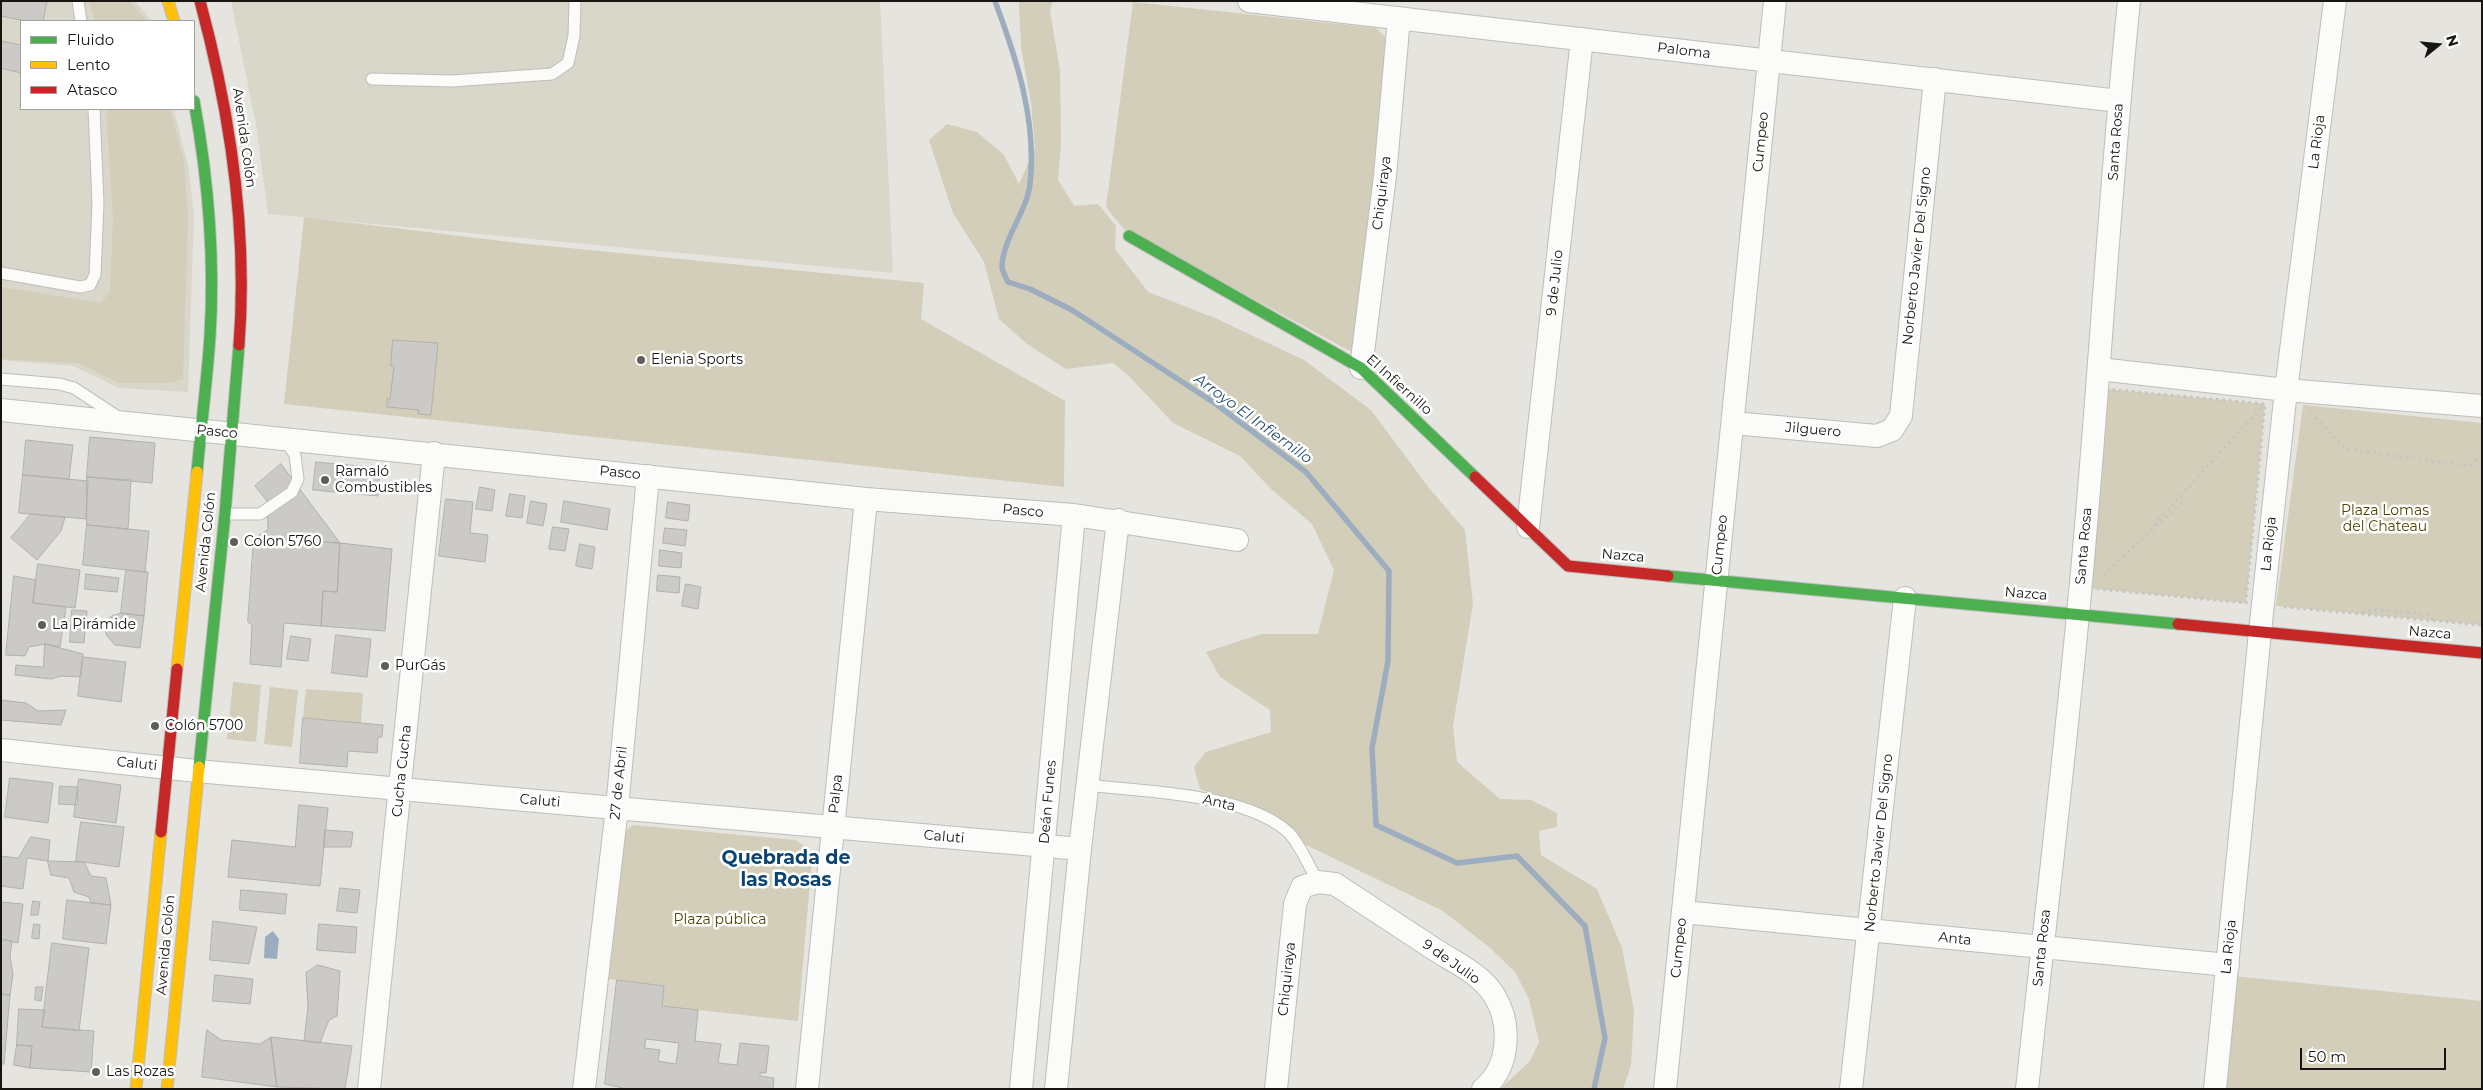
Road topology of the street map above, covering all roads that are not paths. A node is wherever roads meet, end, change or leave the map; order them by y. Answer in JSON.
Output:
{"nodes":[{"id":1,"x":78,"y":1,"type":"edge"},
{"id":2,"x":168,"y":1,"type":"edge"},
{"id":3,"x":200,"y":1,"type":"edge"},
{"id":4,"x":575,"y":1,"type":"edge"},
{"id":5,"x":1249,"y":1,"type":"edge"},
{"id":6,"x":1775,"y":1,"type":"edge"},
{"id":7,"x":2129,"y":1,"type":"edge"},
{"id":8,"x":2335,"y":1,"type":"edge"},
{"id":9,"x":1372,"y":8,"type":"edge"},
{"id":10,"x":1400,"y":18,"type":"junction"},
{"id":11,"x":81,"y":20,"type":"edge"},
{"id":12,"x":174,"y":20,"type":"edge"},
{"id":13,"x":1582,"y":39,"type":"junction"},
{"id":14,"x":1769,"y":61,"type":"junction"},
{"id":15,"x":372,"y":79,"type":"dead end"},
{"id":16,"x":1934,"y":79,"type":"junction"},
{"id":17,"x":2119,"y":101,"type":"junction"},
{"id":18,"x":195,"y":108,"type":"edge"},
{"id":19,"x":94,"y":110,"type":"edge"},
{"id":20,"x":1129,"y":236,"type":"dead end"},
{"id":21,"x":1,"y":273,"type":"edge"},
{"id":22,"x":1361,"y":368,"type":"junction"},
{"id":23,"x":2099,"y":369,"type":"junction"},
{"id":24,"x":1,"y":379,"type":"edge"},
{"id":25,"x":2286,"y":390,"type":"junction"},
{"id":26,"x":2482,"y":406,"type":"edge"},
{"id":27,"x":1,"y":410,"type":"edge"},
{"id":28,"x":1733,"y":423,"type":"junction"},
{"id":29,"x":128,"y":424,"type":"junction"},
{"id":30,"x":200,"y":430,"type":"junction"},
{"id":31,"x":1892,"y":430,"type":"joint"},
{"id":32,"x":231,"y":434,"type":"junction"},
{"id":33,"x":284,"y":439,"type":"junction"},
{"id":34,"x":434,"y":453,"type":"junction"},
{"id":35,"x":648,"y":476,"type":"junction"},
{"id":36,"x":866,"y":499,"type":"junction"},
{"id":37,"x":225,"y":514,"type":"junction"},
{"id":38,"x":1074,"y":515,"type":"junction"},
{"id":39,"x":1118,"y":520,"type":"junction"},
{"id":40,"x":1528,"y":527,"type":"junction"},
{"id":41,"x":1237,"y":540,"type":"dead end"},
{"id":42,"x":1568,"y":566,"type":"joint"},
{"id":43,"x":1717,"y":580,"type":"junction"},
{"id":44,"x":1904,"y":598,"type":"junction"},
{"id":45,"x":2078,"y":614,"type":"junction"},
{"id":46,"x":2260,"y":632,"type":"junction"},
{"id":47,"x":2482,"y":653,"type":"edge"},
{"id":48,"x":1,"y":750,"type":"edge"},
{"id":49,"x":167,"y":768,"type":"junction"},
{"id":50,"x":197,"y":771,"type":"junction"},
{"id":51,"x":1087,"y":786,"type":"junction"},
{"id":52,"x":401,"y":789,"type":"junction"},
{"id":53,"x":616,"y":808,"type":"junction"},
{"id":54,"x":833,"y":827,"type":"junction"},
{"id":55,"x":1044,"y":846,"type":"junction"},
{"id":56,"x":1080,"y":849,"type":"junction"},
{"id":57,"x":1318,"y":882,"type":"junction"},
{"id":58,"x":1683,"y":912,"type":"junction"},
{"id":59,"x":1870,"y":931,"type":"junction"},
{"id":60,"x":2042,"y":947,"type":"junction"},
{"id":61,"x":2228,"y":966,"type":"junction"},
{"id":62,"x":136,"y":1089,"type":"edge"},
{"id":63,"x":167,"y":1089,"type":"edge"},
{"id":64,"x":369,"y":1089,"type":"edge"},
{"id":65,"x":584,"y":1089,"type":"edge"},
{"id":66,"x":806,"y":1089,"type":"edge"},
{"id":67,"x":1021,"y":1089,"type":"edge"},
{"id":68,"x":1056,"y":1089,"type":"edge"},
{"id":69,"x":1276,"y":1089,"type":"edge"},
{"id":70,"x":1483,"y":1089,"type":"edge"},
{"id":71,"x":1665,"y":1089,"type":"edge"},
{"id":72,"x":1851,"y":1089,"type":"edge"},
{"id":73,"x":2027,"y":1089,"type":"edge"},
{"id":74,"x":2215,"y":1089,"type":"edge"}],
"edges":[{"from":1,"to":11,"type":"lane"},
{"from":2,"to":12,"type":"main road"},
{"from":3,"to":32,"type":"main road","name":"Avenida Colón"},
{"from":4,"to":15,"type":"lane"},
{"from":5,"to":9,"type":"street","name":"Paloma"},
{"from":6,"to":14,"type":"street","name":"Cumpeo"},
{"from":7,"to":17,"type":"street","name":"Santa Rosa"},
{"from":8,"to":25,"type":"street","name":"La Rioja"},
{"from":9,"to":10,"type":"street","name":"Paloma"},
{"from":10,"to":13,"type":"street","name":"Paloma"},
{"from":10,"to":22,"type":"street","name":"Chiquiraya"},
{"from":13,"to":14,"type":"street","name":"Paloma"},
{"from":13,"to":40,"type":"street","name":"9 de Julio"},
{"from":14,"to":16,"type":"street","name":"Paloma"},
{"from":14,"to":28,"type":"street","name":"Cumpeo"},
{"from":16,"to":17,"type":"street","name":"Paloma"},
{"from":16,"to":31,"type":"street","name":"Norberto Javier Del Signo"},
{"from":17,"to":23,"type":"street","name":"Santa Rosa"},
{"from":18,"to":30,"type":"main road","name":"Avenida Colón"},
{"from":19,"to":21,"type":"lane"},
{"from":20,"to":22,"type":"main road","name":"El Infiernillo"},
{"from":22,"to":40,"type":"main road","name":"El Infiernillo"},
{"from":23,"to":25,"type":"street"},
{"from":23,"to":45,"type":"street","name":"Santa Rosa"},
{"from":24,"to":29,"type":"lane"},
{"from":25,"to":26,"type":"street"},
{"from":25,"to":46,"type":"street","name":"La Rioja"},
{"from":27,"to":29,"type":"street","name":"Pasco"},
{"from":28,"to":31,"type":"street","name":"Jilguero"},
{"from":28,"to":43,"type":"street","name":"Cumpeo"},
{"from":29,"to":30,"type":"street","name":"Pasco"},
{"from":30,"to":32,"type":"street","name":"Pasco"},
{"from":30,"to":49,"type":"main road","name":"Avenida Colón"},
{"from":32,"to":33,"type":"street","name":"Pasco"},
{"from":32,"to":37,"type":"main road","name":"Avenida Colón"},
{"from":33,"to":34,"type":"street","name":"Pasco"},
{"from":33,"to":37,"type":"lane"},
{"from":34,"to":35,"type":"street","name":"Pasco"},
{"from":34,"to":52,"type":"street","name":"Cucha Cucha"},
{"from":35,"to":36,"type":"street","name":"Pasco"},
{"from":35,"to":53,"type":"street","name":"27 de Abril"},
{"from":36,"to":38,"type":"street","name":"Pasco"},
{"from":36,"to":54,"type":"street","name":"Palpa"},
{"from":37,"to":50,"type":"main road","name":"Avenida Colón"},
{"from":38,"to":39,"type":"street","name":"Pasco"},
{"from":38,"to":55,"type":"street","name":"Deán Funes"},
{"from":39,"to":41,"type":"street","name":"Pasco"},
{"from":39,"to":51,"type":"street"},
{"from":40,"to":42,"type":"main road","name":"El Infiernillo"},
{"from":42,"to":43,"type":"main road","name":"Nazca"},
{"from":43,"to":44,"type":"main road","name":"Nazca"},
{"from":43,"to":58,"type":"street","name":"Cumpeo"},
{"from":44,"to":45,"type":"main road","name":"Nazca"},
{"from":44,"to":59,"type":"street","name":"Norberto Javier Del Signo"},
{"from":45,"to":46,"type":"main road","name":"Nazca"},
{"from":45,"to":60,"type":"street","name":"Santa Rosa"},
{"from":46,"to":47,"type":"main road","name":"Nazca"},
{"from":46,"to":61,"type":"street","name":"La Rioja"},
{"from":48,"to":49,"type":"street","name":"Caluti"},
{"from":49,"to":50,"type":"street","name":"Caluti"},
{"from":49,"to":62,"type":"main road","name":"Avenida Colón"},
{"from":50,"to":52,"type":"street","name":"Caluti"},
{"from":50,"to":63,"type":"main road","name":"Avenida Colón"},
{"from":51,"to":56,"type":"street"},
{"from":51,"to":57,"type":"lane","name":"Anta"},
{"from":52,"to":53,"type":"street","name":"Caluti"},
{"from":52,"to":64,"type":"street","name":"Cucha Cucha"},
{"from":53,"to":54,"type":"street","name":"Caluti"},
{"from":53,"to":65,"type":"street","name":"27 de Abril"},
{"from":54,"to":55,"type":"street","name":"Caluti"},
{"from":54,"to":66,"type":"street","name":"Palpa"},
{"from":55,"to":56,"type":"street","name":"Caluti"},
{"from":55,"to":67,"type":"street","name":"Deán Funes"},
{"from":56,"to":68,"type":"street"},
{"from":57,"to":69,"type":"street","name":"Chiquiraya"},
{"from":57,"to":70,"type":"street","name":"9 de Julio"},
{"from":58,"to":59,"type":"street","name":"Anta"},
{"from":58,"to":71,"type":"street","name":"Cumpeo"},
{"from":59,"to":60,"type":"street","name":"Anta"},
{"from":59,"to":72,"type":"street","name":"Norberto Javier Del Signo"},
{"from":60,"to":61,"type":"street","name":"Anta"},
{"from":60,"to":73,"type":"street","name":"Santa Rosa"},
{"from":61,"to":74,"type":"street","name":"La Rioja"}]}
